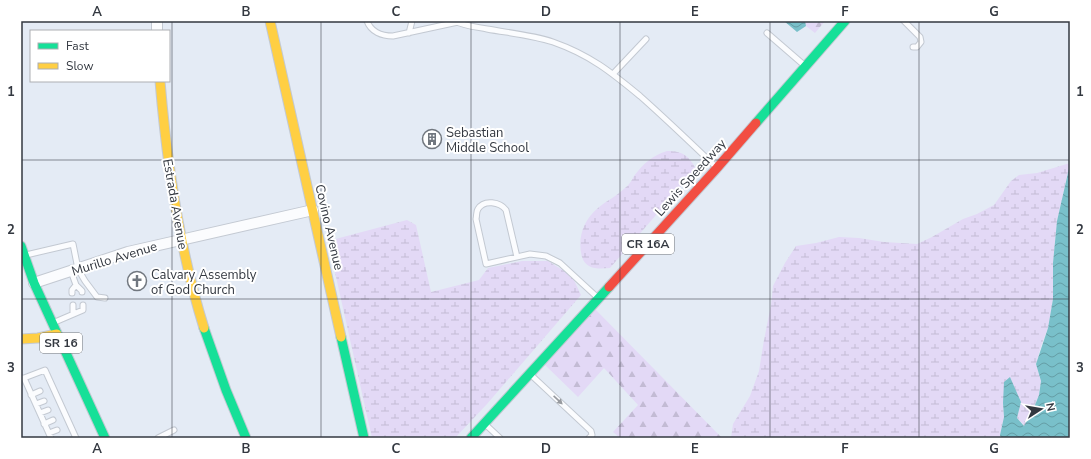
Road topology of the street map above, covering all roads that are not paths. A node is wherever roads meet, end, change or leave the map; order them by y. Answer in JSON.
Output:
{"nodes":[{"id":1,"x":270,"y":21,"type":"edge"},
{"id":2,"x":367,"y":21,"type":"edge"},
{"id":3,"x":412,"y":21,"type":"edge"},
{"id":4,"x":845,"y":21,"type":"edge"},
{"id":5,"x":904,"y":21,"type":"edge"},
{"id":6,"x":456,"y":22,"type":"edge"},
{"id":7,"x":409,"y":33,"type":"junction"},
{"id":8,"x":767,"y":33,"type":"dead end"},
{"id":9,"x":646,"y":39,"type":"dead end"},
{"id":10,"x":913,"y":47,"type":"dead end"},
{"id":11,"x":805,"y":66,"type":"junction"},
{"id":12,"x":613,"y":74,"type":"junction"},
{"id":13,"x":160,"y":82,"type":"edge"},
{"id":14,"x":717,"y":168,"type":"junction"},
{"id":15,"x":313,"y":210,"type":"junction"},
{"id":16,"x":181,"y":240,"type":"junction"},
{"id":17,"x":22,"y":251,"type":"edge"},
{"id":18,"x":517,"y":257,"type":"junction"},
{"id":19,"x":75,"y":270,"type":"junction"},
{"id":20,"x":34,"y":283,"type":"junction"},
{"id":21,"x":76,"y":285,"type":"junction"},
{"id":22,"x":82,"y":292,"type":"dead end"},
{"id":23,"x":72,"y":293,"type":"dead end"},
{"id":24,"x":105,"y":298,"type":"dead end"},
{"id":25,"x":598,"y":298,"type":"junction"},
{"id":26,"x":73,"y":305,"type":"dead end"},
{"id":27,"x":83,"y":305,"type":"dead end"},
{"id":28,"x":73,"y":314,"type":"junction"},
{"id":29,"x":53,"y":324,"type":"junction"},
{"id":30,"x":57,"y":334,"type":"junction"},
{"id":31,"x":21,"y":340,"type":"edge"},
{"id":32,"x":529,"y":374,"type":"junction"},
{"id":33,"x":22,"y":378,"type":"edge"},
{"id":34,"x":40,"y":391,"type":"dead end"},
{"id":35,"x":31,"y":395,"type":"junction"},
{"id":36,"x":44,"y":401,"type":"dead end"},
{"id":37,"x":36,"y":404,"type":"junction"},
{"id":38,"x":48,"y":410,"type":"dead end"},
{"id":39,"x":40,"y":413,"type":"junction"},
{"id":40,"x":53,"y":420,"type":"dead end"},
{"id":41,"x":44,"y":424,"type":"junction"},
{"id":42,"x":484,"y":424,"type":"junction"},
{"id":43,"x":57,"y":430,"type":"dead end"},
{"id":44,"x":174,"y":430,"type":"dead end"},
{"id":45,"x":50,"y":435,"type":"edge"},
{"id":46,"x":73,"y":436,"type":"edge"},
{"id":47,"x":102,"y":437,"type":"edge"},
{"id":48,"x":158,"y":438,"type":"edge"},
{"id":49,"x":246,"y":438,"type":"edge"},
{"id":50,"x":364,"y":438,"type":"edge"},
{"id":51,"x":471,"y":438,"type":"edge"},
{"id":52,"x":500,"y":438,"type":"edge"},
{"id":53,"x":589,"y":438,"type":"edge"}],
"edges":[{"from":1,"to":15,"type":"main road","name":"Covino Avenue"},
{"from":2,"to":7,"type":"lane"},
{"from":3,"to":7,"type":"lane"},
{"from":4,"to":11,"type":"main road","name":"Lewis Speedway","number":"CR 16A"},
{"from":5,"to":10,"type":"lane"},
{"from":6,"to":7,"type":"lane"},
{"from":6,"to":12,"type":"lane"},
{"from":8,"to":11,"type":"lane"},
{"from":9,"to":12,"type":"lane"},
{"from":11,"to":14,"type":"main road","name":"Lewis Speedway","number":"CR 16A"},
{"from":12,"to":14,"type":"lane"},
{"from":13,"to":16,"type":"main road","name":"Estrada Avenue"},
{"from":14,"to":25,"type":"main road","name":"Lewis Speedway","number":"CR 16A"},
{"from":15,"to":16,"type":"street","name":"Murillo Avenue"},
{"from":15,"to":50,"type":"main road","name":"Covino Avenue"},
{"from":16,"to":19,"type":"street","name":"Murillo Avenue"},
{"from":16,"to":49,"type":"main road","name":"Estrada Avenue"},
{"from":17,"to":19,"type":"lane"},
{"from":17,"to":20,"type":"main road","number":"SR 16"},
{"from":18,"to":18,"type":"lane"},
{"from":18,"to":25,"type":"lane"},
{"from":19,"to":20,"type":"street","name":"Murillo Avenue"},
{"from":19,"to":21,"type":"lane"},
{"from":19,"to":24,"type":"lane"},
{"from":20,"to":29,"type":"main road","number":"SR 16"},
{"from":21,"to":22,"type":"lane"},
{"from":21,"to":23,"type":"lane"},
{"from":25,"to":32,"type":"main road","name":"Lewis Speedway","number":"CR 16A"},
{"from":26,"to":28,"type":"lane"},
{"from":27,"to":28,"type":"lane"},
{"from":28,"to":29,"type":"lane"},
{"from":29,"to":30,"type":"main road","number":"SR 16"},
{"from":30,"to":31,"type":"main road"},
{"from":30,"to":47,"type":"main road","number":"SR 16"},
{"from":32,"to":42,"type":"main road","name":"Lewis Speedway","number":"CR 16A"},
{"from":32,"to":53,"type":"lane","one_way":true},
{"from":33,"to":35,"type":"lane"},
{"from":33,"to":46,"type":"lane"},
{"from":34,"to":35,"type":"lane"},
{"from":35,"to":37,"type":"lane"},
{"from":36,"to":37,"type":"lane"},
{"from":37,"to":39,"type":"lane"},
{"from":38,"to":39,"type":"lane"},
{"from":39,"to":41,"type":"lane"},
{"from":40,"to":41,"type":"lane"},
{"from":41,"to":45,"type":"lane"},
{"from":42,"to":51,"type":"main road","name":"Lewis Speedway","number":"CR 16A"},
{"from":42,"to":52,"type":"lane"},
{"from":43,"to":45,"type":"lane"},
{"from":44,"to":48,"type":"lane"}]}
